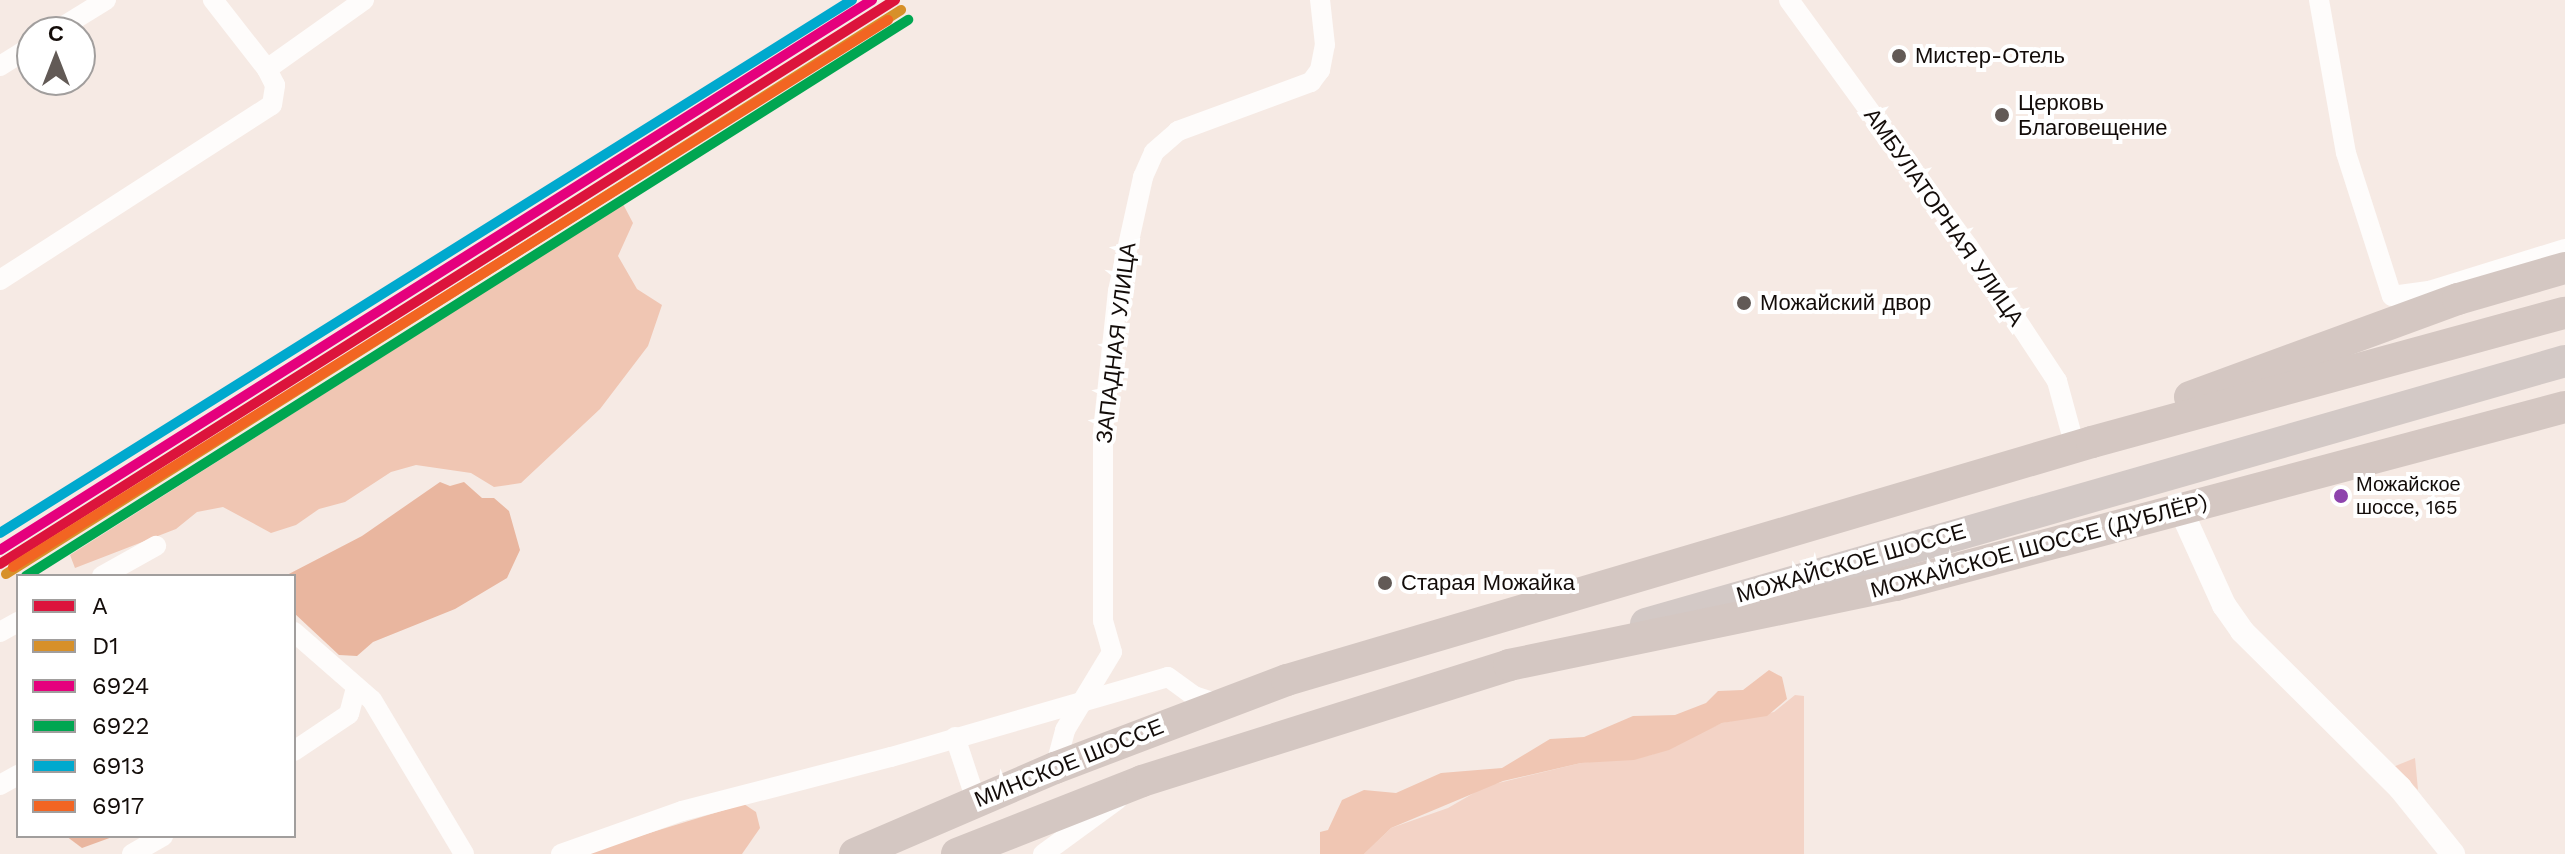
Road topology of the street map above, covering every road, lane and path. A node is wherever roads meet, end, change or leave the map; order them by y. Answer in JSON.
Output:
{"nodes":[{"id":1,"x":106,"y":0,"type":"edge"},
{"id":2,"x":213,"y":0,"type":"edge"},
{"id":3,"x":364,"y":0,"type":"edge"},
{"id":4,"x":1320,"y":0,"type":"edge"},
{"id":5,"x":1789,"y":0,"type":"edge"},
{"id":6,"x":2319,"y":0,"type":"edge"},
{"id":7,"x":80,"y":16,"type":"edge"},
{"id":8,"x":267,"y":69,"type":"junction"},
{"id":9,"x":2565,"y":249,"type":"edge"},
{"id":10,"x":2565,"y":268,"type":"edge"},
{"id":11,"x":0,"y":280,"type":"edge"},
{"id":12,"x":2565,"y":313,"type":"edge"},
{"id":13,"x":2565,"y":361,"type":"edge"},
{"id":14,"x":2565,"y":407,"type":"edge"},
{"id":15,"x":2084,"y":444,"type":"junction"},
{"id":16,"x":2180,"y":508,"type":"junction"},
{"id":17,"x":156,"y":546,"type":"dead end"},
{"id":18,"x":106,"y":574,"type":"edge"},
{"id":19,"x":296,"y":634,"type":"edge"},
{"id":20,"x":1509,"y":665,"type":"junction"},
{"id":21,"x":356,"y":688,"type":"junction"},
{"id":22,"x":1083,"y":699,"type":"junction"},
{"id":23,"x":1218,"y":704,"type":"junction"},
{"id":24,"x":955,"y":737,"type":"junction"},
{"id":25,"x":296,"y":750,"type":"edge"},
{"id":26,"x":1055,"y":768,"type":"junction"},
{"id":27,"x":1142,"y":781,"type":"junction"},
{"id":28,"x":976,"y":800,"type":"junction"},
{"id":29,"x":160,"y":838,"type":"edge"},
{"id":30,"x":132,"y":854,"type":"edge"},
{"id":31,"x":464,"y":854,"type":"edge"},
{"id":32,"x":561,"y":854,"type":"edge"},
{"id":33,"x":855,"y":854,"type":"edge"},
{"id":34,"x":957,"y":854,"type":"edge"},
{"id":35,"x":1043,"y":854,"type":"edge"},
{"id":36,"x":2453,"y":854,"type":"edge"}],
"edges":[{"from":1,"to":7,"type":"street"},
{"from":2,"to":8,"type":"street"},
{"from":3,"to":8,"type":"street"},
{"from":4,"to":22,"type":"street","name":"ЗАПАДНАЯ УЛИЦА"},
{"from":5,"to":15,"type":"street","name":"АМБУЛАТОРНАЯ УЛИЦА"},
{"from":6,"to":9,"type":"street"},
{"from":8,"to":11,"type":"street"},
{"from":10,"to":15,"type":"highway"},
{"from":12,"to":15,"type":"highway"},
{"from":13,"to":20,"type":"main road","name":"МОЖАЙСКОЕ ШОССЕ"},
{"from":14,"to":16,"type":"highway","name":"МОЖАЙСКОЕ ШОССЕ (ДУБЛЁР)"},
{"from":15,"to":23,"type":"highway","name":"МИНСКОЕ ШОССЕ"},
{"from":16,"to":20,"type":"highway","name":"МОЖАЙСКОЕ ШОССЕ (ДУБЛЁР)"},
{"from":16,"to":36,"type":"street"},
{"from":17,"to":18,"type":"street"},
{"from":19,"to":21,"type":"street"},
{"from":20,"to":27,"type":"highway","name":"МОЖАЙСКОЕ ШОССЕ"},
{"from":21,"to":25,"type":"street"},
{"from":21,"to":31,"type":"street"},
{"from":22,"to":23,"type":"street"},
{"from":22,"to":24,"type":"street"},
{"from":22,"to":26,"type":"street"},
{"from":23,"to":26,"type":"highway","name":"МИНСКОЕ ШОССЕ"},
{"from":24,"to":28,"type":"street"},
{"from":24,"to":32,"type":"street"},
{"from":26,"to":28,"type":"highway","name":"МИНСКОЕ ШОССЕ"},
{"from":27,"to":34,"type":"highway","name":"МИНСКОЕ ШОССЕ"},
{"from":27,"to":35,"type":"street"},
{"from":28,"to":33,"type":"highway","name":"МИНСКОЕ ШОССЕ"},
{"from":29,"to":30,"type":"street"}]}
